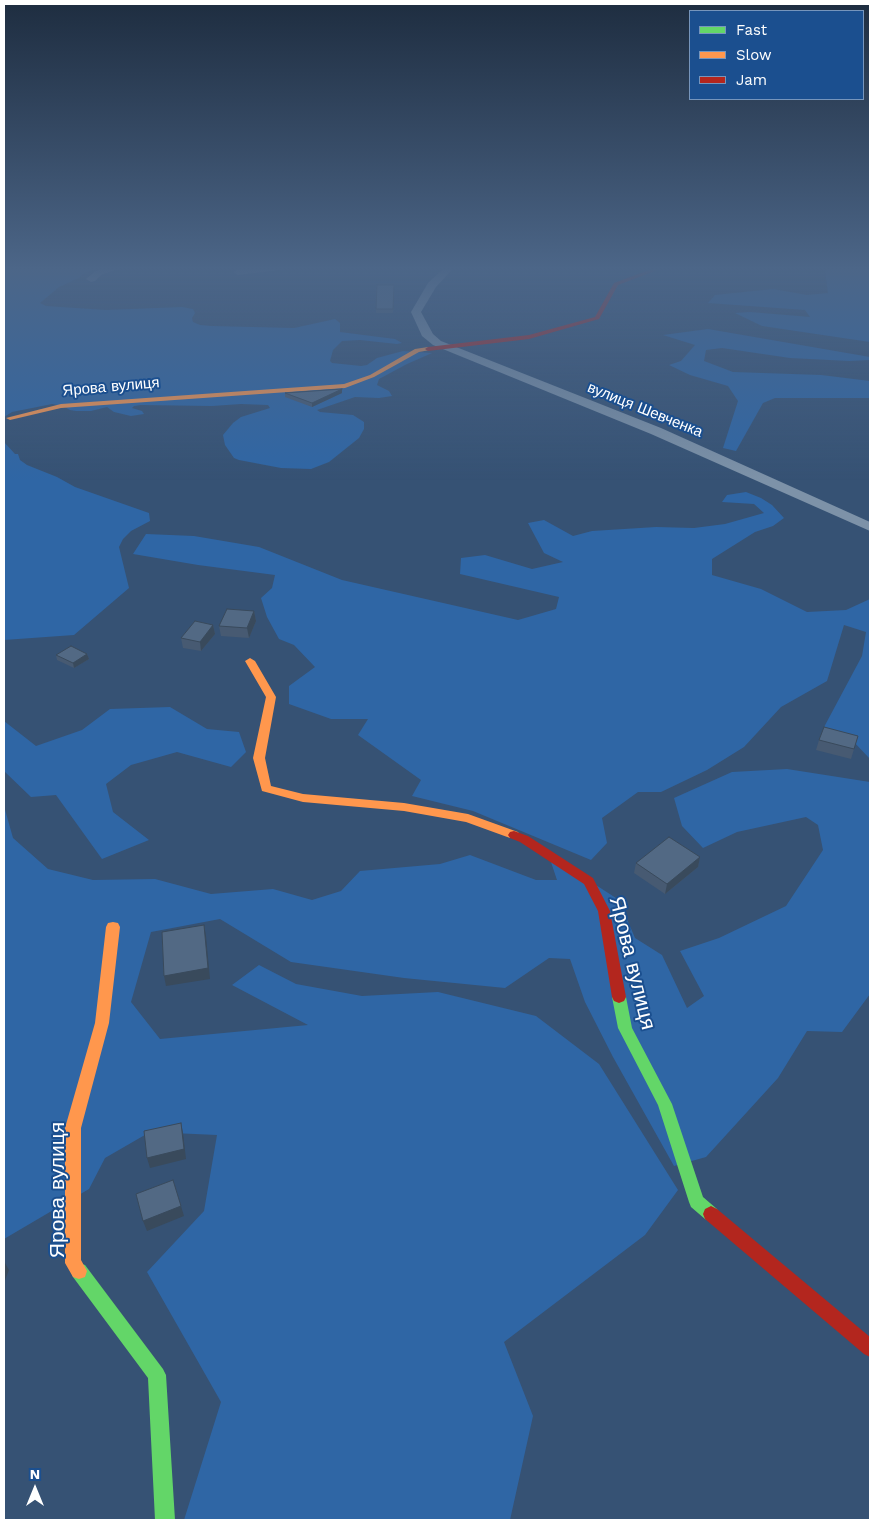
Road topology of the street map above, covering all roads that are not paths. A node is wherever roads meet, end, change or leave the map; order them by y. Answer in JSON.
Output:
{"nodes":[{"id":1,"x":431,"y":338,"type":"edge"},
{"id":2,"x":522,"y":338,"type":"edge"},
{"id":3,"x":447,"y":348,"type":"junction"},
{"id":4,"x":10,"y":418,"type":"dead end"},
{"id":5,"x":870,"y":527,"type":"edge"},
{"id":6,"x":250,"y":661,"type":"dead end"},
{"id":7,"x":112,"y":927,"type":"dead end"},
{"id":8,"x":870,"y":1348,"type":"edge"},
{"id":9,"x":165,"y":1520,"type":"edge"}],
"edges":[{"from":1,"to":3,"type":"street","name":"вулиця Шевченка"},
{"from":2,"to":3,"type":"street","name":"Ярова вулиця"},
{"from":3,"to":4,"type":"street","name":"Ярова вулиця"},
{"from":3,"to":5,"type":"street","name":"вулиця Шевченка"},
{"from":6,"to":8,"type":"street","name":"Ярова вулиця"},
{"from":7,"to":9,"type":"street","name":"Ярова вулиця"}]}
